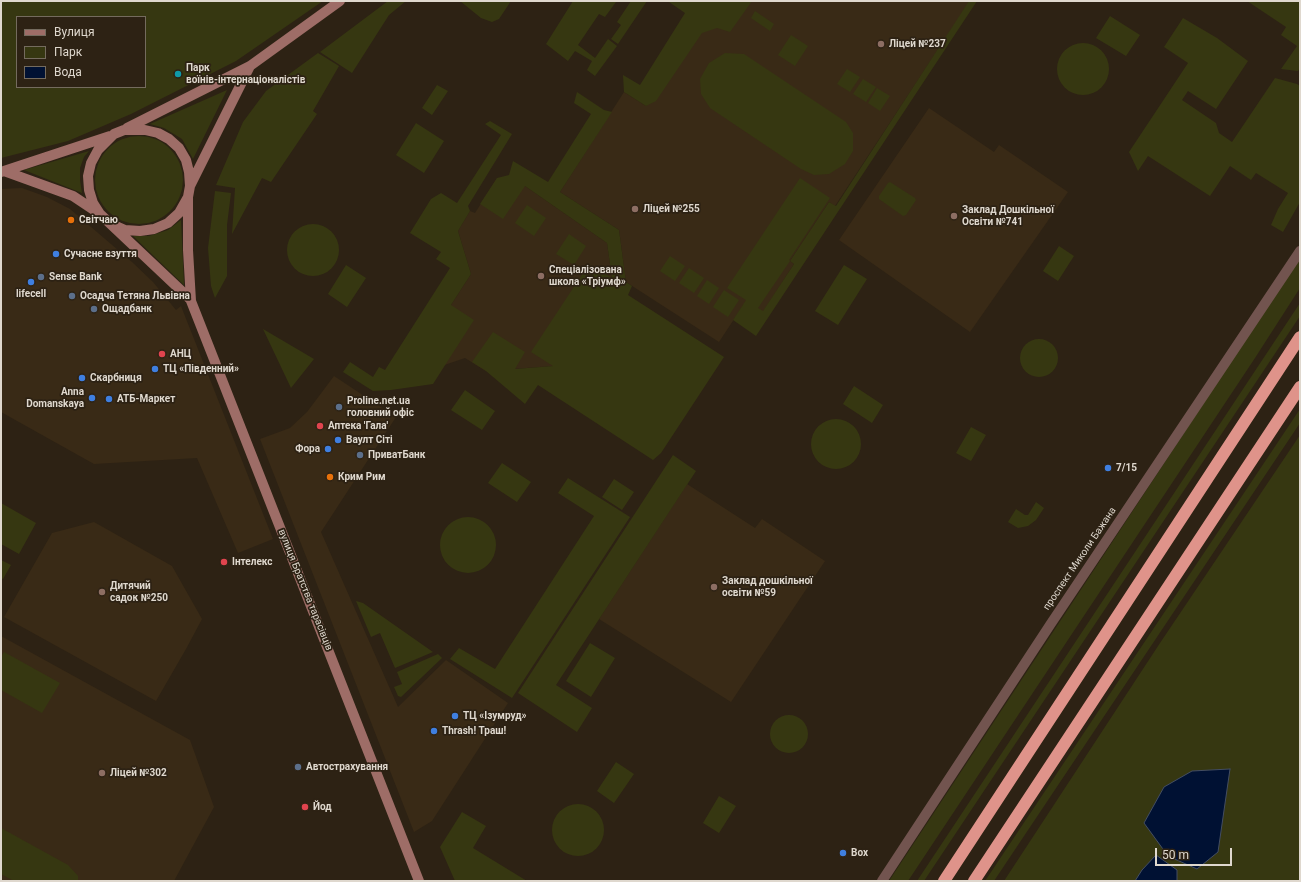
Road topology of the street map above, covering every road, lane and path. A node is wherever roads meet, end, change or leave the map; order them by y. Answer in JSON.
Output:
{"nodes":[{"id":1,"x":340,"y":1,"type":"edge"},
{"id":2,"x":250,"y":66,"type":"junction"},
{"id":3,"x":124,"y":130,"type":"junction"},
{"id":4,"x":114,"y":134,"type":"junction"},
{"id":5,"x":3,"y":171,"type":"edge"},
{"id":6,"x":190,"y":186,"type":"junction"},
{"id":7,"x":188,"y":197,"type":"junction"},
{"id":8,"x":100,"y":214,"type":"junction"},
{"id":9,"x":111,"y":224,"type":"junction"},
{"id":10,"x":1300,"y":251,"type":"edge"},
{"id":11,"x":190,"y":299,"type":"junction"},
{"id":12,"x":1300,"y":337,"type":"edge"},
{"id":13,"x":1300,"y":387,"type":"edge"},
{"id":14,"x":419,"y":881,"type":"edge"},
{"id":15,"x":882,"y":881,"type":"edge"},
{"id":16,"x":944,"y":881,"type":"edge"},
{"id":17,"x":974,"y":881,"type":"edge"}],
"edges":[{"from":1,"to":2,"type":"street"},
{"from":2,"to":3,"type":"street"},
{"from":2,"to":6,"type":"street"},
{"from":3,"to":4,"type":"street"},
{"from":3,"to":6,"type":"street"},
{"from":4,"to":5,"type":"street"},
{"from":4,"to":8,"type":"street"},
{"from":5,"to":8,"type":"street"},
{"from":6,"to":7,"type":"street"},
{"from":7,"to":9,"type":"street"},
{"from":7,"to":11,"type":"street","name":"вулиця Братства тарасівців"},
{"from":8,"to":9,"type":"street"},
{"from":9,"to":11,"type":"street","name":"вулиця Братства тарасівців"},
{"from":10,"to":15,"type":"street","name":"проспект Миколи Бажана"},
{"from":11,"to":14,"type":"street","name":"вулиця Братства тарасівців"},
{"from":12,"to":16,"type":"highway"},
{"from":13,"to":17,"type":"highway"}]}
